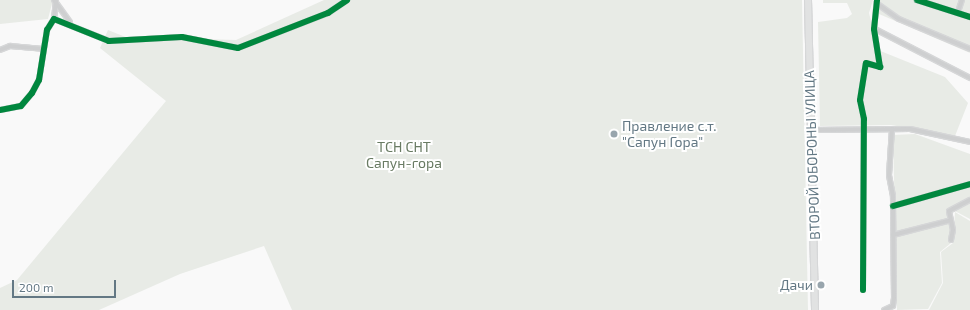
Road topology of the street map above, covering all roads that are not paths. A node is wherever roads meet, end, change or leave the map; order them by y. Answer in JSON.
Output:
{"nodes":[{"id":1,"x":56,"y":0,"type":"edge"},
{"id":2,"x":347,"y":0,"type":"edge"},
{"id":3,"x":808,"y":0,"type":"edge"},
{"id":4,"x":917,"y":0,"type":"edge"},
{"id":5,"x":962,"y":0,"type":"edge"},
{"id":6,"x":876,"y":1,"type":"edge"},
{"id":7,"x":958,"y":12,"type":"junction"},
{"id":8,"x":970,"y":17,"type":"edge"},
{"id":9,"x":54,"y":19,"type":"junction"},
{"id":10,"x":71,"y":23,"type":"junction"},
{"id":11,"x":874,"y":29,"type":"junction"},
{"id":12,"x":43,"y":49,"type":"junction"},
{"id":13,"x":970,"y":49,"type":"edge"},
{"id":14,"x":0,"y":50,"type":"edge"},
{"id":15,"x":970,"y":78,"type":"edge"},
{"id":16,"x":0,"y":110,"type":"edge"},
{"id":17,"x":892,"y":129,"type":"junction"},
{"id":18,"x":811,"y":130,"type":"junction"},
{"id":19,"x":863,"y":130,"type":"junction"},
{"id":20,"x":970,"y":142,"type":"edge"},
{"id":21,"x":970,"y":184,"type":"edge"},
{"id":22,"x":970,"y":200,"type":"edge"},
{"id":23,"x":893,"y":206,"type":"junction"},
{"id":24,"x":948,"y":221,"type":"junction"},
{"id":25,"x":893,"y":235,"type":"junction"},
{"id":26,"x":951,"y":240,"type":"dead end"},
{"id":27,"x":863,"y":290,"type":"dead end"},
{"id":28,"x":815,"y":310,"type":"edge"},
{"id":29,"x":884,"y":310,"type":"edge"}],
"edges":[{"from":1,"to":9,"type":"street"},
{"from":1,"to":10,"type":"street"},
{"from":2,"to":10,"type":"street"},
{"from":3,"to":18,"type":"main road","name":"ВТОРОЙ ОБОРОНЫ УЛИЦА"},
{"from":4,"to":7,"type":"street"},
{"from":5,"to":7,"type":"street"},
{"from":6,"to":11,"type":"street"},
{"from":6,"to":13,"type":"street"},
{"from":7,"to":8,"type":"street"},
{"from":9,"to":10,"type":"street"},
{"from":9,"to":12,"type":"street"},
{"from":11,"to":15,"type":"street"},
{"from":11,"to":19,"type":"street"},
{"from":12,"to":14,"type":"street"},
{"from":12,"to":16,"type":"street"},
{"from":17,"to":19,"type":"street"},
{"from":17,"to":20,"type":"street"},
{"from":17,"to":23,"type":"street"},
{"from":18,"to":19,"type":"street"},
{"from":18,"to":28,"type":"main road","name":"ВТОРОЙ ОБОРОНЫ УЛИЦА"},
{"from":19,"to":27,"type":"street"},
{"from":21,"to":23,"type":"street"},
{"from":22,"to":24,"type":"street"},
{"from":23,"to":25,"type":"street"},
{"from":24,"to":25,"type":"street"},
{"from":24,"to":26,"type":"street"},
{"from":25,"to":29,"type":"street"}]}
